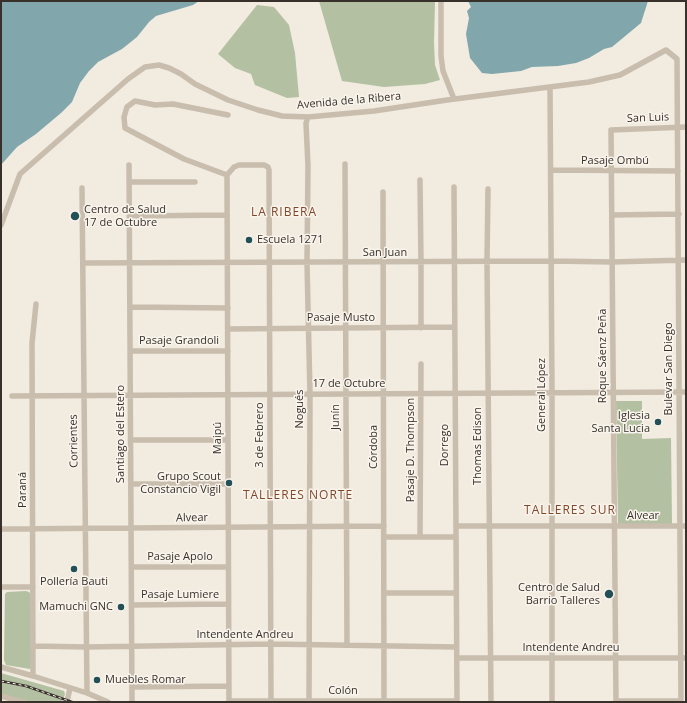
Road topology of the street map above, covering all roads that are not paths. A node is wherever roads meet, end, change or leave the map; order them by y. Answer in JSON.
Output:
{"nodes":[{"id":1,"x":441,"y":1,"type":"edge"},
{"id":2,"x":677,"y":59,"type":"joint"},
{"id":3,"x":550,"y":87,"type":"junction"},
{"id":4,"x":454,"y":99,"type":"junction"},
{"id":5,"x":228,"y":115,"type":"dead end"},
{"id":6,"x":308,"y":117,"type":"junction"},
{"id":7,"x":678,"y":127,"type":"junction"},
{"id":8,"x":686,"y":127,"type":"edge"},
{"id":9,"x":611,"y":130,"type":"joint"},
{"id":10,"x":345,"y":164,"type":"dead end"},
{"id":11,"x":129,"y":165,"type":"dead end"},
{"id":12,"x":551,"y":170,"type":"junction"},
{"id":13,"x":612,"y":170,"type":"junction"},
{"id":14,"x":678,"y":171,"type":"junction"},
{"id":15,"x":227,"y":175,"type":"junction"},
{"id":16,"x":420,"y":180,"type":"dead end"},
{"id":17,"x":130,"y":182,"type":"junction"},
{"id":18,"x":195,"y":182,"type":"dead end"},
{"id":19,"x":454,"y":187,"type":"dead end"},
{"id":20,"x":82,"y":188,"type":"dead end"},
{"id":21,"x":488,"y":189,"type":"dead end"},
{"id":22,"x":383,"y":192,"type":"dead end"},
{"id":23,"x":679,"y":214,"type":"junction"},
{"id":24,"x":227,"y":215,"type":"junction"},
{"id":25,"x":612,"y":215,"type":"junction"},
{"id":26,"x":130,"y":216,"type":"junction"},
{"id":27,"x":1,"y":225,"type":"edge"},
{"id":28,"x":679,"y":260,"type":"junction"},
{"id":29,"x":686,"y":260,"type":"edge"},
{"id":30,"x":552,"y":261,"type":"junction"},
{"id":31,"x":422,"y":262,"type":"junction"},
{"id":32,"x":454,"y":262,"type":"junction"},
{"id":33,"x":487,"y":262,"type":"junction"},
{"id":34,"x":612,"y":262,"type":"junction"},
{"id":35,"x":83,"y":263,"type":"junction"},
{"id":36,"x":130,"y":263,"type":"junction"},
{"id":37,"x":227,"y":263,"type":"junction"},
{"id":38,"x":270,"y":263,"type":"junction"},
{"id":39,"x":307,"y":263,"type":"junction"},
{"id":40,"x":345,"y":263,"type":"junction"},
{"id":41,"x":383,"y":263,"type":"junction"},
{"id":42,"x":36,"y":304,"type":"dead end"},
{"id":43,"x":130,"y":308,"type":"junction"},
{"id":44,"x":228,"y":308,"type":"junction"},
{"id":45,"x":454,"y":327,"type":"junction"},
{"id":46,"x":309,"y":328,"type":"junction"},
{"id":47,"x":345,"y":328,"type":"junction"},
{"id":48,"x":384,"y":328,"type":"junction"},
{"id":49,"x":421,"y":328,"type":"junction"},
{"id":50,"x":228,"y":329,"type":"junction"},
{"id":51,"x":270,"y":329,"type":"junction"},
{"id":52,"x":131,"y":351,"type":"junction"},
{"id":53,"x":228,"y":351,"type":"junction"},
{"id":54,"x":421,"y":364,"type":"dead end"},
{"id":55,"x":552,"y":392,"type":"junction"},
{"id":56,"x":613,"y":392,"type":"junction"},
{"id":57,"x":680,"y":392,"type":"junction"},
{"id":58,"x":686,"y":392,"type":"edge"},
{"id":59,"x":421,"y":393,"type":"junction"},
{"id":60,"x":455,"y":393,"type":"junction"},
{"id":61,"x":488,"y":393,"type":"junction"},
{"id":62,"x":228,"y":394,"type":"junction"},
{"id":63,"x":270,"y":394,"type":"junction"},
{"id":64,"x":310,"y":394,"type":"junction"},
{"id":65,"x":346,"y":394,"type":"junction"},
{"id":66,"x":384,"y":394,"type":"junction"},
{"id":67,"x":32,"y":395,"type":"junction"},
{"id":68,"x":84,"y":395,"type":"junction"},
{"id":69,"x":12,"y":396,"type":"dead end"},
{"id":70,"x":131,"y":396,"type":"junction"},
{"id":71,"x":131,"y":440,"type":"junction"},
{"id":72,"x":228,"y":440,"type":"junction"},
{"id":73,"x":131,"y":484,"type":"junction"},
{"id":74,"x":228,"y":484,"type":"junction"},
{"id":75,"x":310,"y":526,"type":"junction"},
{"id":76,"x":346,"y":526,"type":"junction"},
{"id":77,"x":384,"y":526,"type":"junction"},
{"id":78,"x":456,"y":526,"type":"junction"},
{"id":79,"x":614,"y":526,"type":"junction"},
{"id":80,"x":683,"y":526,"type":"edge"},
{"id":81,"x":228,"y":527,"type":"junction"},
{"id":82,"x":270,"y":527,"type":"junction"},
{"id":83,"x":489,"y":527,"type":"junction"},
{"id":84,"x":552,"y":527,"type":"junction"},
{"id":85,"x":85,"y":528,"type":"junction"},
{"id":86,"x":132,"y":528,"type":"junction"},
{"id":87,"x":1,"y":529,"type":"edge"},
{"id":88,"x":33,"y":529,"type":"junction"},
{"id":89,"x":384,"y":537,"type":"junction"},
{"id":90,"x":420,"y":537,"type":"junction"},
{"id":91,"x":456,"y":537,"type":"junction"},
{"id":92,"x":132,"y":567,"type":"junction"},
{"id":93,"x":228,"y":567,"type":"junction"},
{"id":94,"x":1,"y":587,"type":"edge"},
{"id":95,"x":33,"y":587,"type":"junction"},
{"id":96,"x":384,"y":593,"type":"junction"},
{"id":97,"x":456,"y":593,"type":"junction"},
{"id":98,"x":228,"y":604,"type":"junction"},
{"id":99,"x":132,"y":605,"type":"junction"},
{"id":100,"x":270,"y":644,"type":"junction"},
{"id":101,"x":228,"y":645,"type":"junction"},
{"id":102,"x":310,"y":645,"type":"junction"},
{"id":103,"x":347,"y":645,"type":"junction"},
{"id":104,"x":33,"y":646,"type":"junction"},
{"id":105,"x":132,"y":646,"type":"junction"},
{"id":106,"x":384,"y":646,"type":"junction"},
{"id":107,"x":456,"y":646,"type":"junction"},
{"id":108,"x":86,"y":647,"type":"junction"},
{"id":109,"x":457,"y":658,"type":"junction"},
{"id":110,"x":490,"y":658,"type":"junction"},
{"id":111,"x":552,"y":658,"type":"junction"},
{"id":112,"x":616,"y":658,"type":"junction"},
{"id":113,"x":683,"y":658,"type":"edge"},
{"id":114,"x":1,"y":668,"type":"edge"},
{"id":115,"x":33,"y":676,"type":"junction"},
{"id":116,"x":229,"y":686,"type":"junction"},
{"id":117,"x":132,"y":687,"type":"junction"},
{"id":118,"x":70,"y":688,"type":"junction"},
{"id":119,"x":87,"y":693,"type":"junction"},
{"id":120,"x":1,"y":696,"type":"edge"},
{"id":121,"x":616,"y":701,"type":"edge"},
{"id":122,"x":23,"y":702,"type":"edge"},
{"id":123,"x":67,"y":702,"type":"edge"},
{"id":124,"x":108,"y":702,"type":"edge"},
{"id":125,"x":132,"y":702,"type":"edge"},
{"id":126,"x":229,"y":702,"type":"edge"},
{"id":127,"x":271,"y":702,"type":"edge"},
{"id":128,"x":309,"y":702,"type":"edge"},
{"id":129,"x":384,"y":702,"type":"edge"},
{"id":130,"x":457,"y":702,"type":"edge"},
{"id":131,"x":490,"y":702,"type":"edge"},
{"id":132,"x":552,"y":702,"type":"edge"},
{"id":133,"x":681,"y":702,"type":"edge"}],
"edges":[{"from":1,"to":4,"type":"street"},
{"from":2,"to":3,"type":"street","name":"Avenida de la Ribera"},
{"from":2,"to":7,"type":"street","name":"Bulevar San Diego"},
{"from":3,"to":4,"type":"street","name":"Avenida de la Ribera"},
{"from":3,"to":12,"type":"street","name":"General López"},
{"from":4,"to":6,"type":"street","name":"Avenida de la Ribera"},
{"from":5,"to":15,"type":"street"},
{"from":6,"to":27,"type":"street","name":"Avenida de la Ribera"},
{"from":6,"to":39,"type":"street","name":"Nogués"},
{"from":7,"to":8,"type":"street","name":"San Luis"},
{"from":7,"to":9,"type":"street","name":"San Luis"},
{"from":7,"to":14,"type":"street","name":"Bulevar San Diego"},
{"from":9,"to":13,"type":"street","name":"Roque Sáenz Peña"},
{"from":10,"to":40,"type":"street","name":"Junín"},
{"from":11,"to":17,"type":"street","name":"Santiago del Estero"},
{"from":12,"to":13,"type":"street","name":"Pasaje Ombú"},
{"from":12,"to":30,"type":"street","name":"General López"},
{"from":13,"to":14,"type":"street","name":"Pasaje Ombú"},
{"from":13,"to":25,"type":"street","name":"Roque Sáenz Peña"},
{"from":14,"to":23,"type":"street","name":"Bulevar San Diego"},
{"from":15,"to":24,"type":"street","name":"Maipú"},
{"from":15,"to":38,"type":"street","name":"3 de Febrero"},
{"from":16,"to":31,"type":"street"},
{"from":17,"to":18,"type":"street"},
{"from":17,"to":26,"type":"street","name":"Santiago del Estero"},
{"from":19,"to":32,"type":"street","name":"Dorrego"},
{"from":20,"to":35,"type":"street","name":"Corrientes"},
{"from":21,"to":33,"type":"street","name":"Thomas Edison"},
{"from":22,"to":41,"type":"street","name":"Córdoba"},
{"from":23,"to":25,"type":"street"},
{"from":23,"to":28,"type":"street","name":"Bulevar San Diego"},
{"from":24,"to":26,"type":"street"},
{"from":24,"to":37,"type":"street","name":"Maipú"},
{"from":25,"to":34,"type":"street","name":"Roque Sáenz Peña"},
{"from":26,"to":36,"type":"street","name":"Santiago del Estero"},
{"from":28,"to":29,"type":"street","name":"San Juan"},
{"from":28,"to":34,"type":"street","name":"San Juan"},
{"from":28,"to":57,"type":"street","name":"Bulevar San Diego"},
{"from":30,"to":33,"type":"street","name":"San Juan"},
{"from":30,"to":34,"type":"street","name":"San Juan"},
{"from":30,"to":55,"type":"street","name":"General López"},
{"from":31,"to":32,"type":"street","name":"San Juan"},
{"from":31,"to":41,"type":"street","name":"San Juan"},
{"from":31,"to":49,"type":"street"},
{"from":32,"to":33,"type":"street","name":"San Juan"},
{"from":32,"to":45,"type":"street","name":"Dorrego"},
{"from":33,"to":61,"type":"street","name":"Thomas Edison"},
{"from":34,"to":56,"type":"street","name":"Roque Sáenz Peña"},
{"from":35,"to":36,"type":"street","name":"San Juan"},
{"from":35,"to":68,"type":"street","name":"Corrientes"},
{"from":36,"to":37,"type":"street","name":"San Juan"},
{"from":36,"to":43,"type":"street","name":"Santiago del Estero"},
{"from":37,"to":38,"type":"street","name":"San Juan"},
{"from":37,"to":44,"type":"street","name":"Maipú"},
{"from":38,"to":39,"type":"street","name":"San Juan"},
{"from":38,"to":51,"type":"street","name":"3 de Febrero"},
{"from":39,"to":40,"type":"street","name":"San Juan"},
{"from":39,"to":46,"type":"street","name":"Nogués"},
{"from":40,"to":41,"type":"street","name":"San Juan"},
{"from":40,"to":47,"type":"street","name":"Junín"},
{"from":41,"to":48,"type":"street","name":"Córdoba"},
{"from":42,"to":67,"type":"street","name":"Paraná"},
{"from":43,"to":44,"type":"street"},
{"from":43,"to":52,"type":"street","name":"Santiago del Estero"},
{"from":44,"to":50,"type":"street","name":"Maipú"},
{"from":45,"to":49,"type":"street","name":"Pasaje Musto"},
{"from":45,"to":60,"type":"street","name":"Dorrego"},
{"from":46,"to":47,"type":"street","name":"Pasaje Musto"},
{"from":46,"to":51,"type":"street","name":"Pasaje Musto"},
{"from":46,"to":64,"type":"street","name":"Nogués"},
{"from":47,"to":48,"type":"street","name":"Pasaje Musto"},
{"from":47,"to":65,"type":"street","name":"Junín"},
{"from":48,"to":49,"type":"street","name":"Pasaje Musto"},
{"from":48,"to":66,"type":"street","name":"Córdoba"},
{"from":50,"to":51,"type":"street","name":"Pasaje Musto"},
{"from":50,"to":53,"type":"street","name":"Maipú"},
{"from":51,"to":63,"type":"street","name":"3 de Febrero"},
{"from":52,"to":53,"type":"street","name":"Pasaje Grandoli"},
{"from":52,"to":70,"type":"street","name":"Santiago del Estero"},
{"from":53,"to":62,"type":"street","name":"Maipú"},
{"from":54,"to":59,"type":"street","name":"Pasaje D. Thompson"},
{"from":55,"to":56,"type":"street","name":"17 de Octubre"},
{"from":55,"to":61,"type":"street","name":"17 de Octubre"},
{"from":55,"to":84,"type":"street","name":"General López"},
{"from":56,"to":57,"type":"street","name":"17 de Octubre"},
{"from":56,"to":79,"type":"street","name":"Roque Sáenz Peña"},
{"from":57,"to":58,"type":"street","name":"17 de Octubre"},
{"from":57,"to":80,"type":"street","name":"Bulevar San Diego"},
{"from":59,"to":60,"type":"street","name":"17 de Octubre"},
{"from":59,"to":66,"type":"street","name":"17 de Octubre"},
{"from":59,"to":90,"type":"street","name":"Pasaje D. Thompson"},
{"from":60,"to":61,"type":"street","name":"17 de Octubre"},
{"from":60,"to":78,"type":"street","name":"Dorrego"},
{"from":61,"to":83,"type":"street","name":"Thomas Edison"},
{"from":62,"to":63,"type":"street","name":"17 de Octubre"},
{"from":62,"to":70,"type":"street","name":"17 de Octubre"},
{"from":62,"to":72,"type":"street","name":"Maipú"},
{"from":63,"to":64,"type":"street","name":"17 de Octubre"},
{"from":63,"to":82,"type":"street","name":"3 de Febrero"},
{"from":64,"to":65,"type":"street","name":"17 de Octubre"},
{"from":64,"to":75,"type":"street","name":"Nogués"},
{"from":65,"to":66,"type":"street","name":"17 de Octubre"},
{"from":65,"to":76,"type":"street","name":"Junín"},
{"from":66,"to":77,"type":"street","name":"Córdoba"},
{"from":67,"to":68,"type":"street","name":"17 de Octubre"},
{"from":67,"to":69,"type":"street","name":"17 de Octubre"},
{"from":67,"to":88,"type":"street","name":"Paraná"},
{"from":68,"to":70,"type":"street","name":"17 de Octubre"},
{"from":68,"to":85,"type":"street","name":"Corrientes"},
{"from":70,"to":71,"type":"street","name":"Santiago del Estero"},
{"from":71,"to":72,"type":"street"},
{"from":71,"to":73,"type":"street","name":"Santiago del Estero"},
{"from":72,"to":74,"type":"street","name":"Maipú"},
{"from":73,"to":74,"type":"street"},
{"from":73,"to":86,"type":"street","name":"Santiago del Estero"},
{"from":74,"to":81,"type":"street","name":"Maipú"},
{"from":75,"to":76,"type":"street","name":"Alvear"},
{"from":75,"to":82,"type":"street","name":"Alvear"},
{"from":75,"to":102,"type":"street","name":"Nogués"},
{"from":76,"to":77,"type":"street","name":"Alvear"},
{"from":76,"to":103,"type":"street","name":"Junín"},
{"from":77,"to":89,"type":"street","name":"Córdoba"},
{"from":78,"to":83,"type":"street","name":"Alvear"},
{"from":78,"to":91,"type":"street","name":"Dorrego"},
{"from":79,"to":80,"type":"street","name":"Alvear"},
{"from":79,"to":84,"type":"street","name":"Alvear"},
{"from":79,"to":112,"type":"street","name":"Roque Sáenz Peña"},
{"from":80,"to":113,"type":"street","name":"Bulevar San Diego"},
{"from":81,"to":82,"type":"street","name":"Alvear"},
{"from":81,"to":86,"type":"street","name":"Alvear"},
{"from":81,"to":93,"type":"street","name":"Maipú"},
{"from":82,"to":100,"type":"street","name":"3 de Febrero"},
{"from":83,"to":84,"type":"street","name":"Alvear"},
{"from":83,"to":110,"type":"street","name":"Thomas Edison"},
{"from":84,"to":111,"type":"street","name":"General López"},
{"from":85,"to":86,"type":"street","name":"Alvear"},
{"from":85,"to":88,"type":"street","name":"Alvear"},
{"from":85,"to":108,"type":"street","name":"Corrientes"},
{"from":86,"to":92,"type":"street","name":"Santiago del Estero"},
{"from":87,"to":88,"type":"street","name":"Alvear"},
{"from":88,"to":95,"type":"street","name":"Paraná"},
{"from":89,"to":90,"type":"street"},
{"from":89,"to":96,"type":"street","name":"Córdoba"},
{"from":90,"to":91,"type":"street"},
{"from":91,"to":97,"type":"street","name":"Dorrego"},
{"from":92,"to":93,"type":"street","name":"Pasaje Apolo"},
{"from":92,"to":99,"type":"street","name":"Santiago del Estero"},
{"from":93,"to":98,"type":"street","name":"Maipú"},
{"from":94,"to":95,"type":"street"},
{"from":95,"to":104,"type":"street","name":"Paraná"},
{"from":96,"to":97,"type":"street"},
{"from":96,"to":106,"type":"street","name":"Córdoba"},
{"from":97,"to":107,"type":"street","name":"Dorrego"},
{"from":98,"to":99,"type":"street","name":"Pasaje Lumiere"},
{"from":98,"to":101,"type":"street","name":"Maipú"},
{"from":99,"to":105,"type":"street","name":"Santiago del Estero"},
{"from":100,"to":101,"type":"street","name":"Intendente Andreu"},
{"from":100,"to":102,"type":"street","name":"Intendente Andreu"},
{"from":100,"to":127,"type":"street","name":"3 de Febrero"},
{"from":101,"to":105,"type":"street","name":"Intendente Andreu"},
{"from":101,"to":116,"type":"street","name":"Maipú"},
{"from":102,"to":103,"type":"street","name":"Intendente Andreu"},
{"from":102,"to":128,"type":"street","name":"Nogués"},
{"from":103,"to":106,"type":"street","name":"Intendente Andreu"},
{"from":104,"to":108,"type":"street","name":"Intendente Andreu"},
{"from":104,"to":115,"type":"street","name":"Paraná"},
{"from":105,"to":108,"type":"street","name":"Intendente Andreu"},
{"from":105,"to":117,"type":"street","name":"Santiago del Estero"},
{"from":106,"to":107,"type":"street","name":"Intendente Andreu"},
{"from":106,"to":129,"type":"street","name":"Córdoba"},
{"from":107,"to":109,"type":"street","name":"Dorrego"},
{"from":108,"to":119,"type":"street","name":"Corrientes"},
{"from":109,"to":110,"type":"street","name":"Intendente Andreu"},
{"from":109,"to":130,"type":"street","name":"Dorrego"},
{"from":110,"to":111,"type":"street","name":"Intendente Andreu"},
{"from":110,"to":131,"type":"street","name":"Thomas Edison"},
{"from":111,"to":112,"type":"street","name":"Intendente Andreu"},
{"from":111,"to":132,"type":"street","name":"General López"},
{"from":112,"to":113,"type":"street","name":"Intendente Andreu"},
{"from":112,"to":121,"type":"street","name":"Roque Sáenz Peña"},
{"from":113,"to":133,"type":"street","name":"Bulevar San Diego"},
{"from":114,"to":115,"type":"street"},
{"from":115,"to":118,"type":"street"},
{"from":116,"to":117,"type":"street"},
{"from":116,"to":126,"type":"street","name":"Maipú"},
{"from":117,"to":125,"type":"street","name":"Santiago del Estero"},
{"from":118,"to":119,"type":"street"},
{"from":118,"to":123,"type":"street"},
{"from":119,"to":124,"type":"street"},
{"from":120,"to":122,"type":"street"},
{"from":121,"to":133,"type":"street"},
{"from":126,"to":127,"type":"street","name":"Colón"},
{"from":127,"to":128,"type":"street","name":"Colón"},
{"from":128,"to":129,"type":"street","name":"Colón"},
{"from":129,"to":130,"type":"street","name":"Colón"}]}
